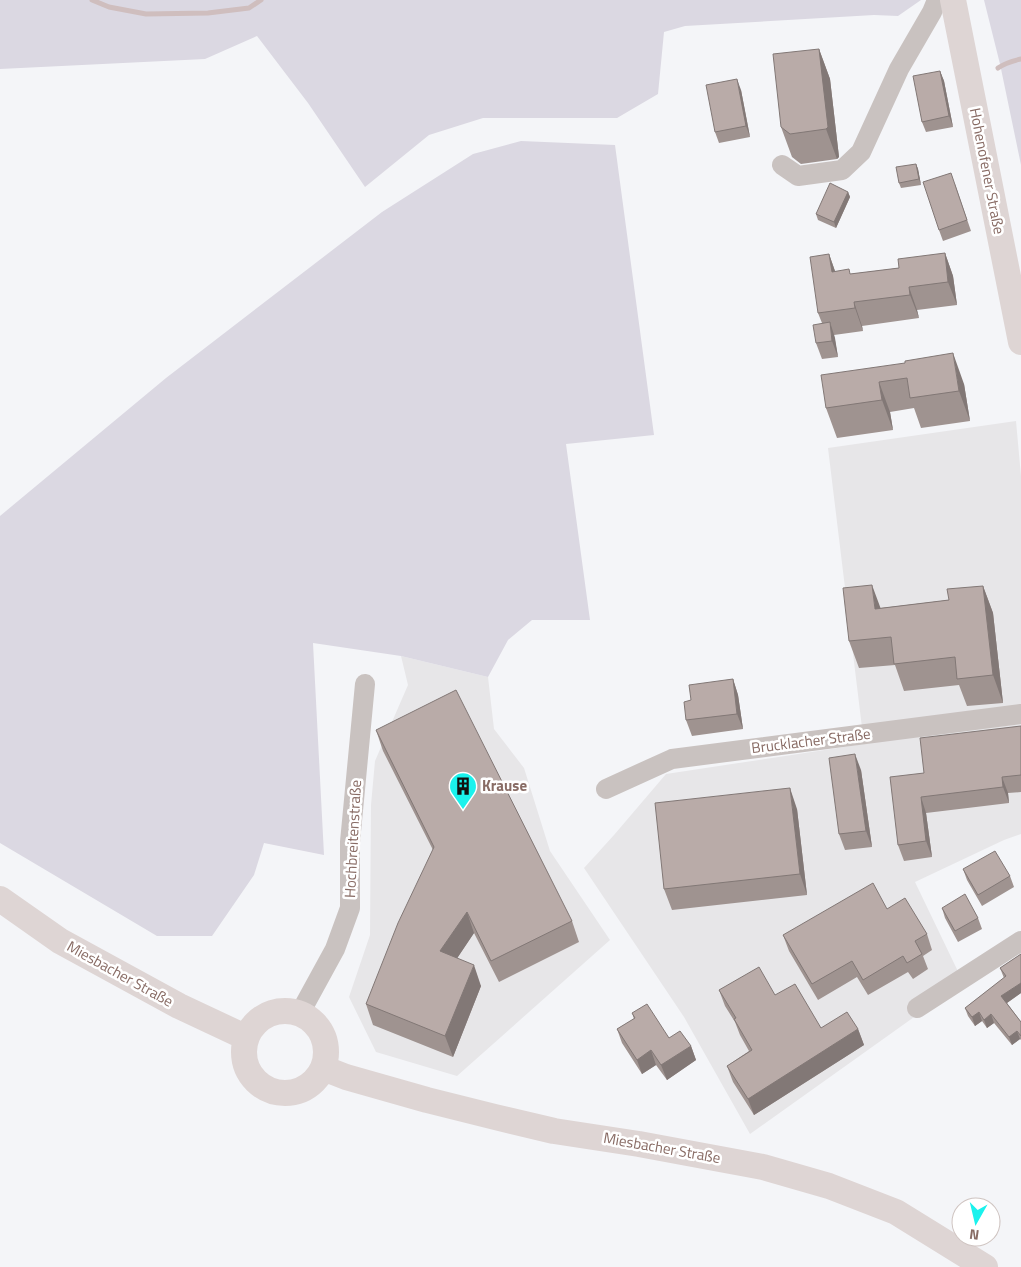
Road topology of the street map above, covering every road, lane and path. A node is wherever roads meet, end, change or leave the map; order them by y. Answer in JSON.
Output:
{"nodes":[{"id":1,"x":937,"y":0,"type":"edge"},
{"id":2,"x":953,"y":0,"type":"edge"},
{"id":3,"x":782,"y":165,"type":"dead end"},
{"id":4,"x":1021,"y":342,"type":"edge"},
{"id":5,"x":365,"y":684,"type":"dead end"},
{"id":6,"x":1021,"y":714,"type":"edge"},
{"id":7,"x":606,"y":789,"type":"dead end"},
{"id":8,"x":0,"y":899,"type":"edge"},
{"id":9,"x":1021,"y":941,"type":"edge"},
{"id":10,"x":917,"y":1008,"type":"dead end"},
{"id":11,"x":300,"y":1013,"type":"junction"},
{"id":12,"x":246,"y":1037,"type":"junction"},
{"id":13,"x":324,"y":1068,"type":"junction"},
{"id":14,"x":985,"y":1267,"type":"edge"}],
"edges":[{"from":1,"to":3,"type":"street"},
{"from":2,"to":4,"type":"main road","name":"Hohenofener Straße"},
{"from":5,"to":11,"type":"street","name":"Hochbreitenstraße"},
{"from":6,"to":7,"type":"street","name":"Brucklacher Straße"},
{"from":8,"to":12,"type":"main road","name":"Miesbacher Straße"},
{"from":9,"to":10,"type":"street"},
{"from":11,"to":12,"type":"main road"},
{"from":11,"to":13,"type":"main road"},
{"from":12,"to":13,"type":"main road"},
{"from":13,"to":14,"type":"main road","name":"Miesbacher Straße"}]}
